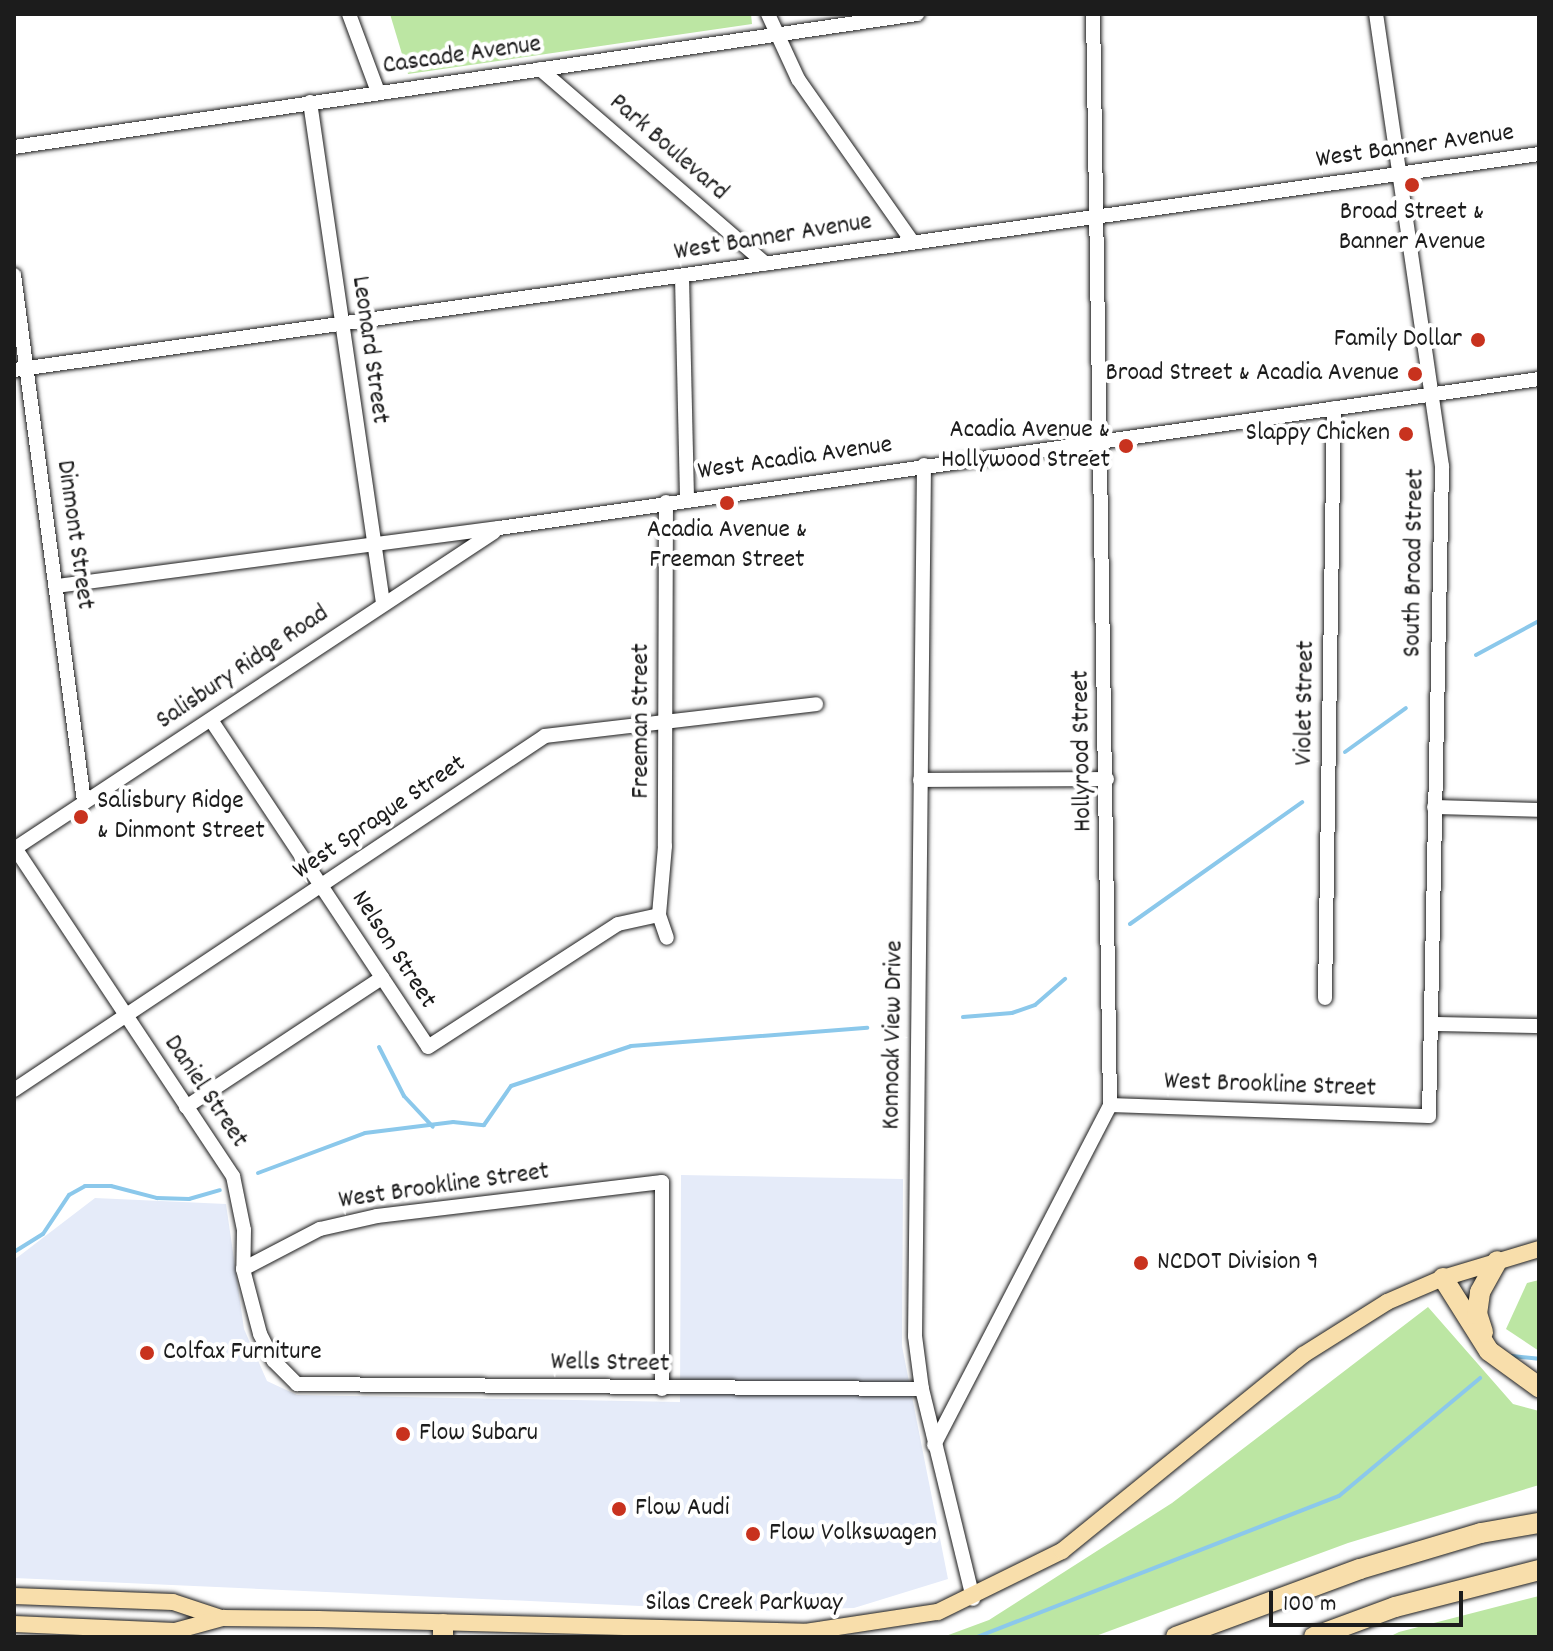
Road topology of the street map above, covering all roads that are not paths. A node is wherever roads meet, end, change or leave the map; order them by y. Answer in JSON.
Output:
{"nodes":[{"id":1,"x":349,"y":14,"type":"edge"},
{"id":2,"x":768,"y":14,"type":"edge"},
{"id":3,"x":917,"y":14,"type":"edge"},
{"id":4,"x":1093,"y":14,"type":"edge"},
{"id":5,"x":1376,"y":14,"type":"edge"},
{"id":6,"x":774,"y":33,"type":"junction"},
{"id":7,"x":540,"y":69,"type":"junction"},
{"id":8,"x":378,"y":92,"type":"junction"},
{"id":9,"x":310,"y":102,"type":"junction"},
{"id":10,"x":14,"y":147,"type":"edge"},
{"id":11,"x":1539,"y":154,"type":"edge"},
{"id":12,"x":1399,"y":173,"type":"junction"},
{"id":13,"x":1099,"y":216,"type":"junction"},
{"id":14,"x":912,"y":241,"type":"junction"},
{"id":15,"x":766,"y":264,"type":"junction"},
{"id":16,"x":14,"y":275,"type":"edge"},
{"id":17,"x":682,"y":277,"type":"junction"},
{"id":18,"x":341,"y":327,"type":"junction"},
{"id":19,"x":21,"y":369,"type":"edge"},
{"id":20,"x":1539,"y":379,"type":"edge"},
{"id":21,"x":1431,"y":394,"type":"junction"},
{"id":22,"x":1334,"y":408,"type":"junction"},
{"id":23,"x":1102,"y":441,"type":"junction"},
{"id":24,"x":924,"y":465,"type":"junction"},
{"id":25,"x":687,"y":499,"type":"junction"},
{"id":26,"x":666,"y":502,"type":"junction"},
{"id":27,"x":499,"y":528,"type":"junction"},
{"id":28,"x":372,"y":543,"type":"junction"},
{"id":29,"x":57,"y":586,"type":"junction"},
{"id":30,"x":383,"y":603,"type":"junction"},
{"id":31,"x":816,"y":704,"type":"dead end"},
{"id":32,"x":211,"y":720,"type":"junction"},
{"id":33,"x":667,"y":720,"type":"junction"},
{"id":34,"x":1107,"y":779,"type":"junction"},
{"id":35,"x":920,"y":780,"type":"junction"},
{"id":36,"x":84,"y":802,"type":"junction"},
{"id":37,"x":1434,"y":807,"type":"junction"},
{"id":38,"x":1539,"y":810,"type":"edge"},
{"id":39,"x":14,"y":848,"type":"edge"},
{"id":40,"x":322,"y":885,"type":"junction"},
{"id":41,"x":659,"y":915,"type":"junction"},
{"id":42,"x":667,"y":938,"type":"dead end"},
{"id":43,"x":382,"y":978,"type":"junction"},
{"id":44,"x":1325,"y":998,"type":"dead end"},
{"id":45,"x":124,"y":1016,"type":"junction"},
{"id":46,"x":1432,"y":1024,"type":"junction"},
{"id":47,"x":1539,"y":1026,"type":"edge"},
{"id":48,"x":14,"y":1090,"type":"edge"},
{"id":49,"x":1110,"y":1105,"type":"junction"},
{"id":50,"x":186,"y":1107,"type":"junction"},
{"id":51,"x":1429,"y":1116,"type":"joint"},
{"id":52,"x":1539,"y":1249,"type":"edge"},
{"id":53,"x":1497,"y":1261,"type":"junction"},
{"id":54,"x":243,"y":1269,"type":"junction"},
{"id":55,"x":1443,"y":1278,"type":"junction"},
{"id":56,"x":1489,"y":1351,"type":"junction"},
{"id":57,"x":297,"y":1384,"type":"joint"},
{"id":58,"x":1539,"y":1387,"type":"edge"},
{"id":59,"x":662,"y":1389,"type":"junction"},
{"id":60,"x":922,"y":1389,"type":"junction"},
{"id":61,"x":934,"y":1445,"type":"junction"},
{"id":62,"x":1539,"y":1523,"type":"edge"},
{"id":63,"x":1539,"y":1570,"type":"edge"},
{"id":64,"x":14,"y":1596,"type":"edge"},
{"id":65,"x":973,"y":1599,"type":"junction"},
{"id":66,"x":223,"y":1618,"type":"junction"},
{"id":67,"x":14,"y":1624,"type":"edge"},
{"id":68,"x":443,"y":1630,"type":"edge"},
{"id":69,"x":1316,"y":1636,"type":"edge"},
{"id":70,"x":1176,"y":1637,"type":"edge"}],
"edges":[{"from":1,"to":8,"type":"street"},
{"from":2,"to":6,"type":"street"},
{"from":3,"to":6,"type":"street","name":"Cascade Avenue"},
{"from":4,"to":13,"type":"street","name":"Hollyrood Street"},
{"from":5,"to":12,"type":"street","name":"South Broad Street"},
{"from":6,"to":7,"type":"street","name":"Cascade Avenue"},
{"from":6,"to":14,"type":"street"},
{"from":7,"to":8,"type":"street","name":"Cascade Avenue"},
{"from":7,"to":15,"type":"street","name":"Park Boulevard"},
{"from":8,"to":9,"type":"street","name":"Cascade Avenue"},
{"from":9,"to":10,"type":"street","name":"Cascade Avenue"},
{"from":9,"to":18,"type":"street","name":"Leonard Street"},
{"from":11,"to":12,"type":"street","name":"West Banner Avenue"},
{"from":12,"to":13,"type":"street","name":"West Banner Avenue"},
{"from":12,"to":21,"type":"street","name":"South Broad Street"},
{"from":13,"to":14,"type":"street","name":"West Banner Avenue"},
{"from":13,"to":23,"type":"street","name":"Hollyrood Street"},
{"from":14,"to":15,"type":"street","name":"West Banner Avenue"},
{"from":15,"to":17,"type":"street","name":"West Banner Avenue"},
{"from":16,"to":19,"type":"street","name":"Dinmont Street"},
{"from":17,"to":18,"type":"street","name":"West Banner Avenue"},
{"from":17,"to":25,"type":"street"},
{"from":18,"to":19,"type":"street","name":"West Banner Avenue"},
{"from":18,"to":28,"type":"street","name":"Leonard Street"},
{"from":19,"to":29,"type":"street","name":"Dinmont Street"},
{"from":20,"to":21,"type":"street","name":"West Acadia Avenue"},
{"from":21,"to":22,"type":"street","name":"West Acadia Avenue"},
{"from":21,"to":37,"type":"street","name":"South Broad Street"},
{"from":22,"to":23,"type":"street","name":"West Acadia Avenue"},
{"from":22,"to":44,"type":"street","name":"Violet Street"},
{"from":23,"to":24,"type":"street","name":"West Acadia Avenue"},
{"from":23,"to":34,"type":"street","name":"Hollyrood Street"},
{"from":24,"to":25,"type":"street","name":"West Acadia Avenue"},
{"from":24,"to":35,"type":"street","name":"Konnoak View Drive"},
{"from":25,"to":26,"type":"street","name":"West Acadia Avenue"},
{"from":26,"to":27,"type":"street","name":"West Acadia Avenue"},
{"from":26,"to":33,"type":"street","name":"Freeman Street"},
{"from":27,"to":28,"type":"street","name":"West Acadia Avenue"},
{"from":27,"to":30,"type":"street","name":"Salisbury Ridge Road"},
{"from":28,"to":29,"type":"street","name":"West Acadia Avenue"},
{"from":28,"to":30,"type":"street","name":"Leonard Street"},
{"from":29,"to":36,"type":"street","name":"Dinmont Street"},
{"from":30,"to":32,"type":"street","name":"Salisbury Ridge Road"},
{"from":31,"to":33,"type":"street","name":"West Sprague Street"},
{"from":32,"to":36,"type":"street","name":"Salisbury Ridge Road"},
{"from":32,"to":40,"type":"street","name":"Nelson Street"},
{"from":33,"to":40,"type":"street","name":"West Sprague Street"},
{"from":33,"to":41,"type":"street","name":"Freeman Street"},
{"from":34,"to":35,"type":"street"},
{"from":34,"to":49,"type":"street","name":"Hollyrood Street"},
{"from":35,"to":60,"type":"street","name":"Konnoak View Drive"},
{"from":36,"to":39,"type":"street","name":"Salisbury Ridge Road"},
{"from":37,"to":38,"type":"street"},
{"from":37,"to":46,"type":"street","name":"South Broad Street"},
{"from":39,"to":45,"type":"street","name":"Daniel Street"},
{"from":40,"to":43,"type":"street","name":"Nelson Street"},
{"from":40,"to":45,"type":"street","name":"West Sprague Street"},
{"from":41,"to":42,"type":"street","name":"Freeman Street"},
{"from":41,"to":43,"type":"street","name":"Nelson Street"},
{"from":43,"to":50,"type":"street"},
{"from":45,"to":48,"type":"street","name":"West Sprague Street"},
{"from":45,"to":50,"type":"street","name":"Daniel Street"},
{"from":46,"to":47,"type":"street"},
{"from":46,"to":51,"type":"street","name":"South Broad Street"},
{"from":49,"to":51,"type":"street","name":"West Brookline Street"},
{"from":49,"to":61,"type":"street","name":"Hollyrood Street"},
{"from":50,"to":54,"type":"street","name":"Daniel Street"},
{"from":52,"to":53,"type":"main road","name":"Silas Creek Parkway"},
{"from":53,"to":55,"type":"main road","name":"Silas Creek Parkway"},
{"from":53,"to":56,"type":"highway"},
{"from":54,"to":57,"type":"street","name":"Daniel Street"},
{"from":54,"to":59,"type":"street","name":"West Brookline Street"},
{"from":55,"to":56,"type":"highway"},
{"from":55,"to":65,"type":"main road","name":"Silas Creek Parkway"},
{"from":56,"to":58,"type":"highway"},
{"from":57,"to":59,"type":"street","name":"Wells Street"},
{"from":59,"to":60,"type":"street","name":"Wells Street"},
{"from":60,"to":61,"type":"street","name":"Konnoak View Drive"},
{"from":61,"to":65,"type":"street","name":"Konnoak View Drive"},
{"from":62,"to":70,"type":"highway"},
{"from":63,"to":69,"type":"highway"},
{"from":64,"to":66,"type":"main road","name":"Silas Creek Parkway"},
{"from":65,"to":68,"type":"main road","name":"Silas Creek Parkway"},
{"from":66,"to":67,"type":"main road","name":"Silas Creek Parkway"},
{"from":66,"to":68,"type":"main road","name":"Silas Creek Parkway"}]}
